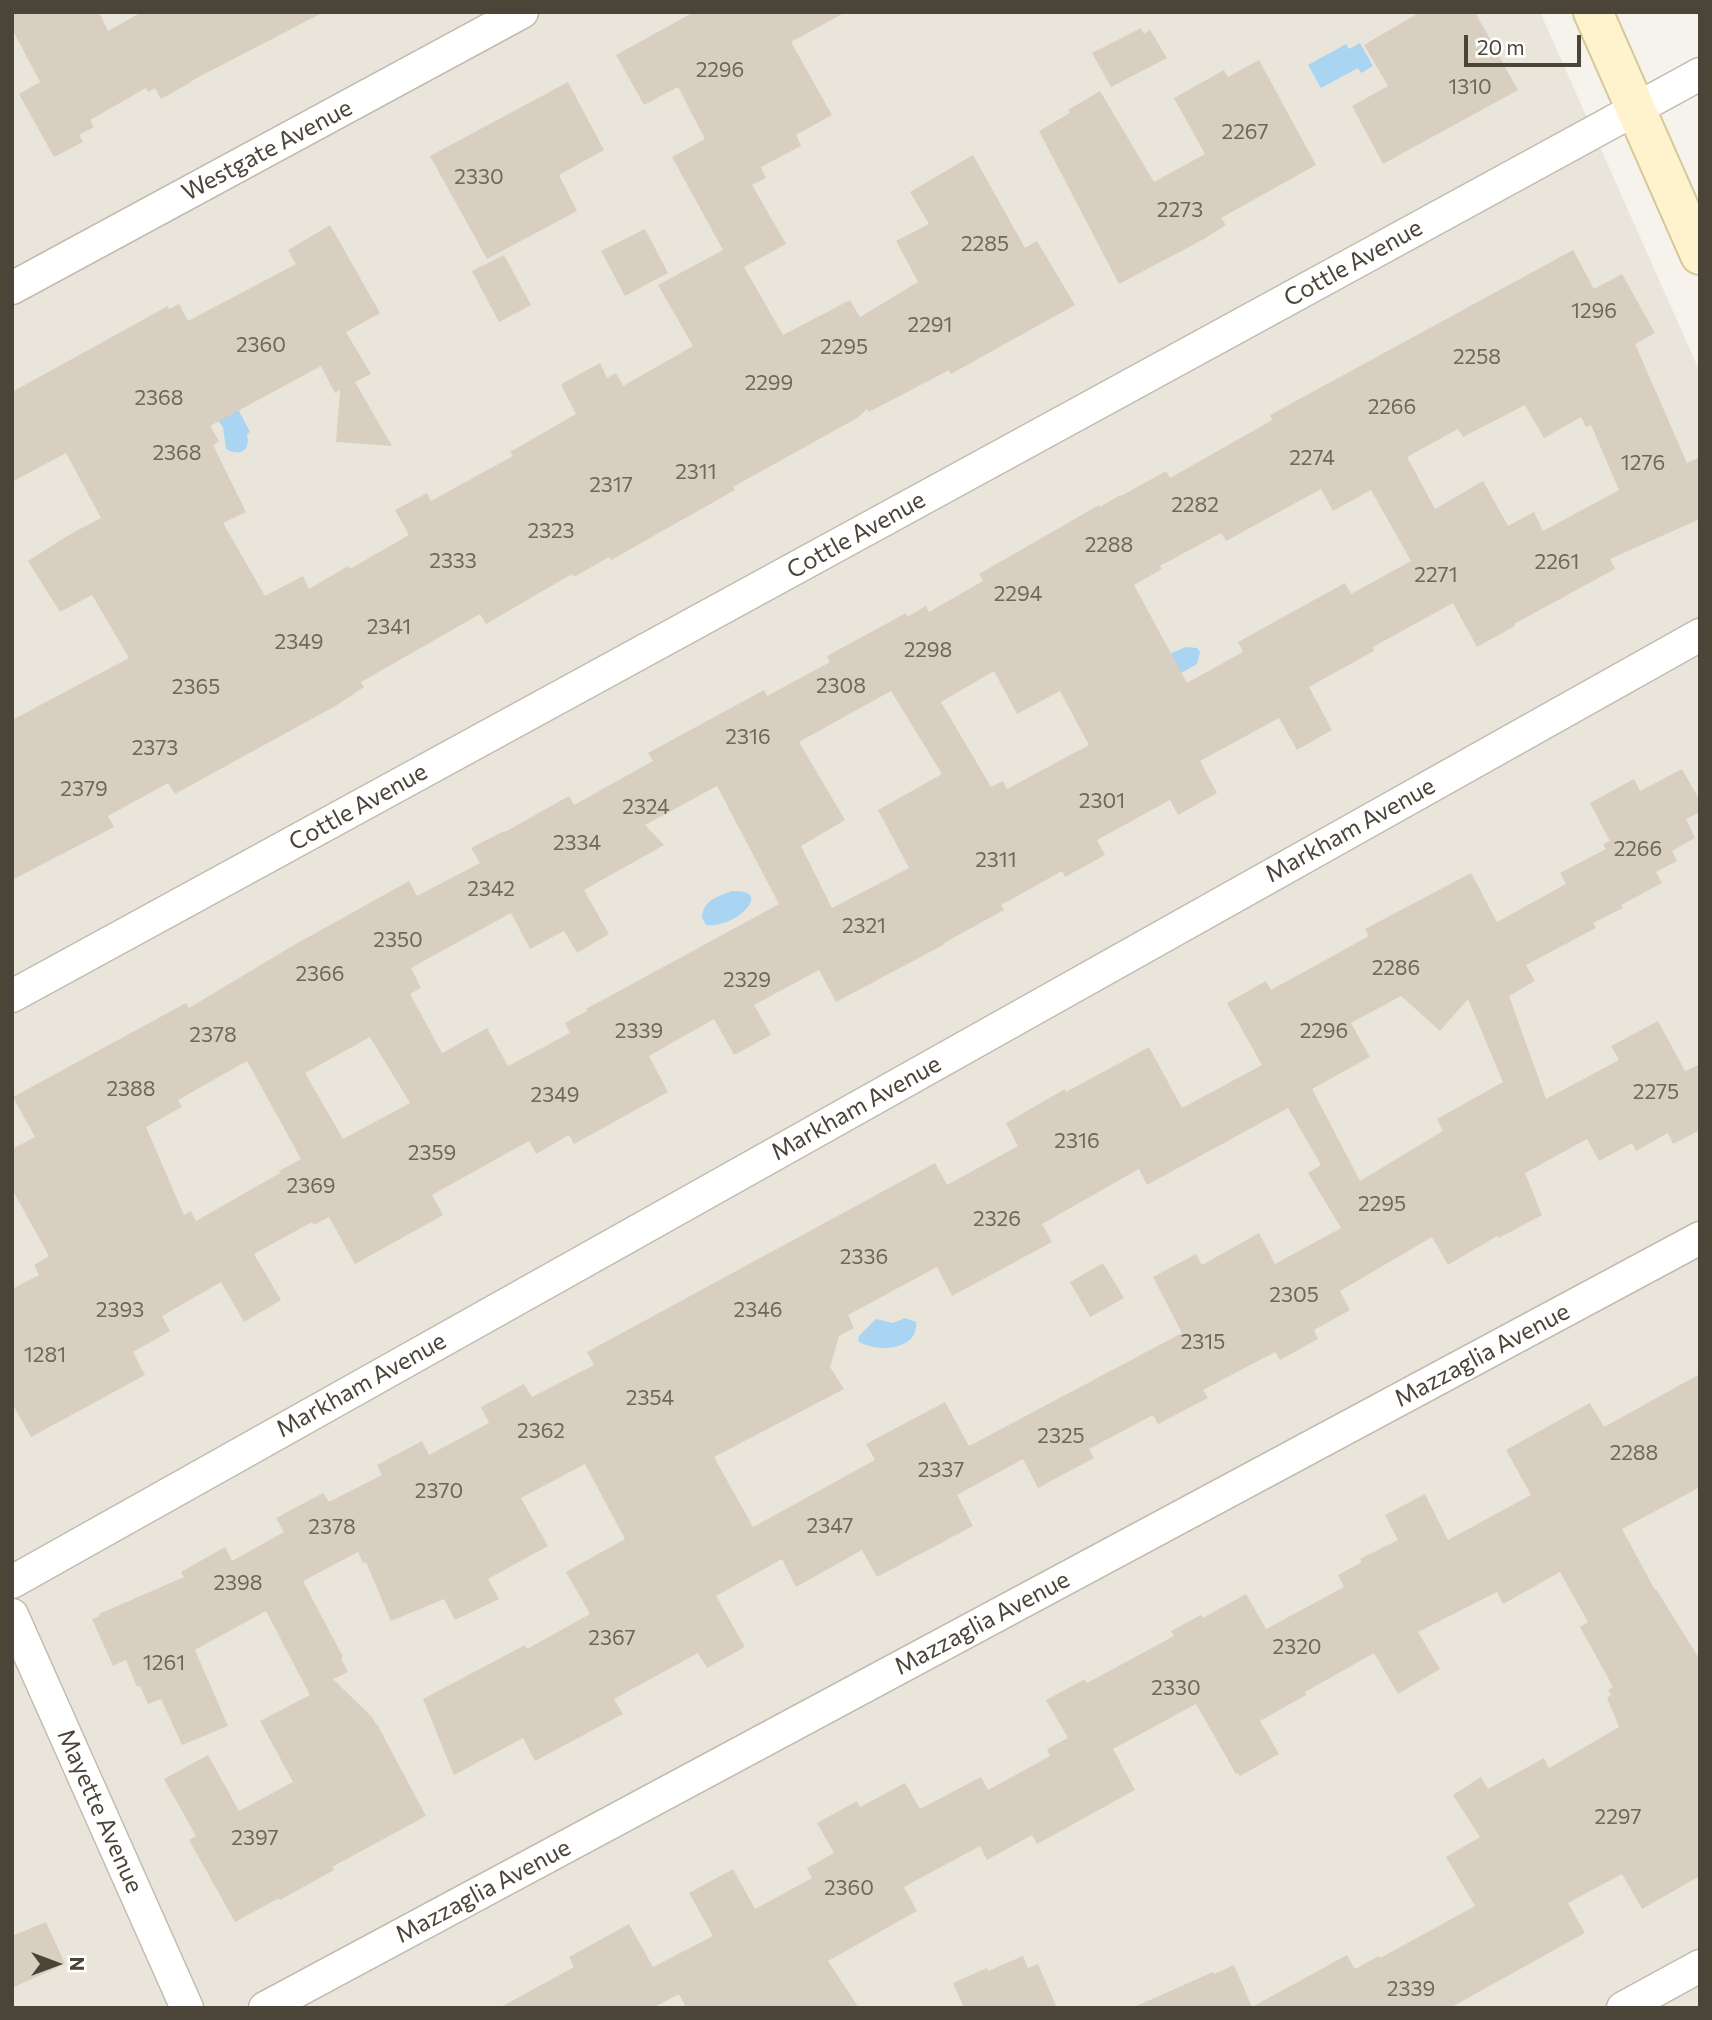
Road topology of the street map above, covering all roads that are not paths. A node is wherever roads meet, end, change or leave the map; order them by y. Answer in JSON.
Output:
{"nodes":[{"id":1,"x":522,"y":12,"type":"edge"},
{"id":2,"x":1593,"y":12,"type":"edge"},
{"id":3,"x":1700,"y":74,"type":"edge"},
{"id":4,"x":1634,"y":109,"type":"junction"},
{"id":5,"x":1700,"y":255,"type":"edge"},
{"id":6,"x":12,"y":288,"type":"edge"},
{"id":7,"x":1700,"y":635,"type":"edge"},
{"id":8,"x":12,"y":996,"type":"edge"},
{"id":9,"x":1700,"y":1238,"type":"edge"},
{"id":10,"x":12,"y":1582,"type":"edge"},
{"id":11,"x":12,"y":1615,"type":"edge"},
{"id":12,"x":1700,"y":1966,"type":"edge"},
{"id":13,"x":187,"y":2008,"type":"edge"},
{"id":14,"x":265,"y":2008,"type":"edge"},
{"id":15,"x":1623,"y":2008,"type":"edge"}],
"edges":[{"from":1,"to":6,"type":"street","name":"Westgate Avenue"},
{"from":2,"to":4,"type":"main road"},
{"from":3,"to":4,"type":"street","name":"Cottle Avenue"},
{"from":4,"to":5,"type":"main road"},
{"from":4,"to":8,"type":"street","name":"Cottle Avenue"},
{"from":7,"to":10,"type":"street","name":"Markham Avenue"},
{"from":9,"to":14,"type":"street","name":"Mazzaglia Avenue"},
{"from":11,"to":13,"type":"street","name":"Mayette Avenue"},
{"from":12,"to":15,"type":"street"}]}
